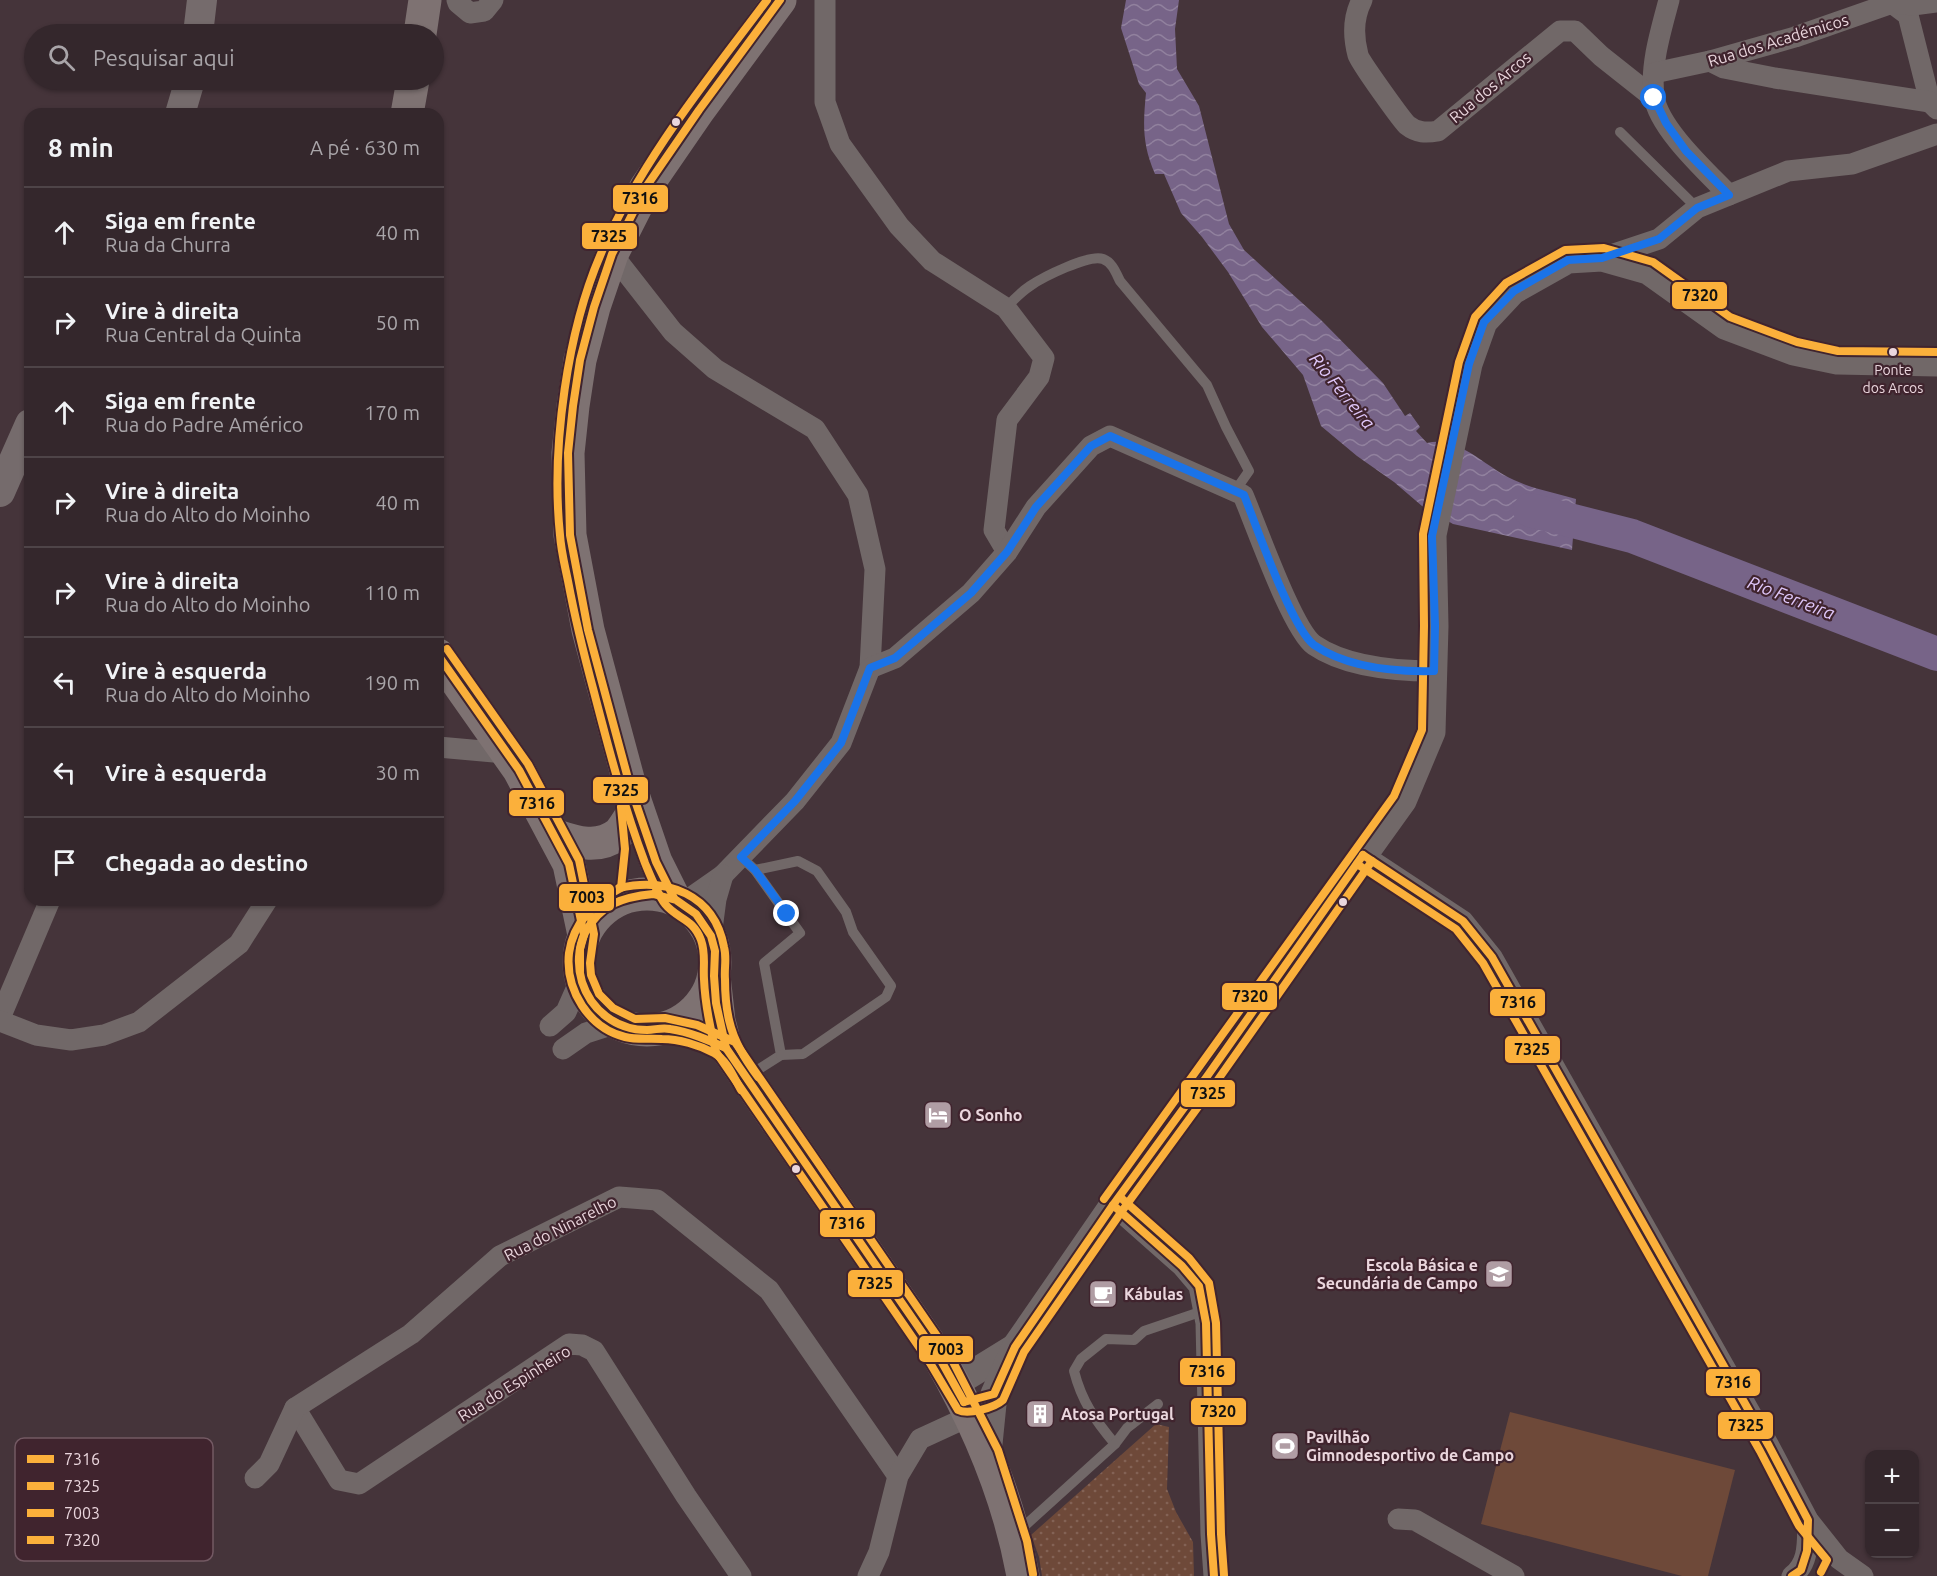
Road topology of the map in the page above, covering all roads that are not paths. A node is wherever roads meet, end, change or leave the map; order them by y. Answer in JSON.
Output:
{"nodes":[{"id":1,"x":202,"y":0,"type":"edge"},
{"id":2,"x":425,"y":0,"type":"edge"},
{"id":3,"x":457,"y":0,"type":"edge"},
{"id":4,"x":493,"y":0,"type":"edge"},
{"id":5,"x":825,"y":0,"type":"edge"},
{"id":6,"x":1362,"y":0,"type":"edge"},
{"id":7,"x":1669,"y":0,"type":"edge"},
{"id":8,"x":1891,"y":2,"type":"edge"},
{"id":9,"x":1937,"y":2,"type":"edge"},
{"id":10,"x":772,"y":3,"type":"edge"},
{"id":11,"x":199,"y":24,"type":"edge"},
{"id":12,"x":421,"y":24,"type":"edge"},
{"id":13,"x":1710,"y":61,"type":"junction"},
{"id":14,"x":1654,"y":74,"type":"junction"},
{"id":15,"x":187,"y":90,"type":"edge"},
{"id":16,"x":411,"y":90,"type":"edge"},
{"id":17,"x":1654,"y":98,"type":"junction"},
{"id":18,"x":1934,"y":105,"type":"edge"},
{"id":19,"x":182,"y":108,"type":"edge"},
{"id":20,"x":408,"y":108,"type":"edge"},
{"id":21,"x":1620,"y":132,"type":"dead end"},
{"id":22,"x":1937,"y":134,"type":"edge"},
{"id":23,"x":1729,"y":195,"type":"junction"},
{"id":24,"x":1697,"y":208,"type":"junction"},
{"id":25,"x":1659,"y":239,"type":"junction"},
{"id":26,"x":612,"y":254,"type":"junction"},
{"id":27,"x":1602,"y":258,"type":"junction"},
{"id":28,"x":1648,"y":271,"type":"junction"},
{"id":29,"x":1006,"y":308,"type":"junction"},
{"id":30,"x":1937,"y":363,"type":"edge"},
{"id":31,"x":24,"y":438,"type":"edge"},
{"id":32,"x":1235,"y":491,"type":"junction"},
{"id":33,"x":0,"y":492,"type":"edge"},
{"id":34,"x":1007,"y":552,"type":"junction"},
{"id":35,"x":444,"y":663,"type":"edge"},
{"id":36,"x":870,"y":668,"type":"junction"},
{"id":37,"x":1434,"y":671,"type":"junction"},
{"id":38,"x":444,"y":748,"type":"edge"},
{"id":39,"x":506,"y":750,"type":"junction"},
{"id":40,"x":631,"y":800,"type":"junction"},
{"id":41,"x":554,"y":835,"type":"junction"},
{"id":42,"x":1363,"y":855,"type":"junction"},
{"id":43,"x":748,"y":863,"type":"junction"},
{"id":44,"x":569,"y":864,"type":"junction"},
{"id":45,"x":723,"y":875,"type":"junction"},
{"id":46,"x":626,"y":896,"type":"junction"},
{"id":47,"x":679,"y":901,"type":"junction"},
{"id":48,"x":47,"y":906,"type":"edge"},
{"id":49,"x":263,"y":906,"type":"edge"},
{"id":50,"x":584,"y":935,"type":"junction"},
{"id":51,"x":711,"y":937,"type":"junction"},
{"id":52,"x":714,"y":976,"type":"junction"},
{"id":53,"x":581,"y":978,"type":"junction"},
{"id":54,"x":0,"y":1019,"type":"edge"},
{"id":55,"x":617,"y":1023,"type":"junction"},
{"id":56,"x":550,"y":1026,"type":"dead end"},
{"id":57,"x":664,"y":1028,"type":"junction"},
{"id":58,"x":726,"y":1048,"type":"junction"},
{"id":59,"x":563,"y":1049,"type":"dead end"},
{"id":60,"x":781,"y":1055,"type":"junction"},
{"id":61,"x":746,"y":1078,"type":"junction"},
{"id":62,"x":1113,"y":1205,"type":"junction"},
{"id":63,"x":1203,"y":1311,"type":"junction"},
{"id":64,"x":1015,"y":1347,"type":"junction"},
{"id":65,"x":971,"y":1399,"type":"junction"},
{"id":66,"x":1158,"y":1404,"type":"dead end"},
{"id":67,"x":295,"y":1408,"type":"junction"},
{"id":68,"x":1114,"y":1444,"type":"junction"},
{"id":69,"x":898,"y":1476,"type":"junction"},
{"id":70,"x":255,"y":1478,"type":"dead end"},
{"id":71,"x":1398,"y":1519,"type":"dead end"},
{"id":72,"x":1808,"y":1520,"type":"junction"},
{"id":73,"x":1014,"y":1536,"type":"junction"},
{"id":74,"x":1835,"y":1568,"type":"edge"},
{"id":75,"x":1796,"y":1573,"type":"edge"},
{"id":76,"x":741,"y":1576,"type":"edge"},
{"id":77,"x":868,"y":1576,"type":"edge"},
{"id":78,"x":1023,"y":1576,"type":"edge"},
{"id":79,"x":1214,"y":1576,"type":"edge"},
{"id":80,"x":1514,"y":1576,"type":"edge"},
{"id":81,"x":1863,"y":1576,"type":"edge"}],
"edges":[{"from":1,"to":11,"type":"main road"},
{"from":2,"to":12,"type":"main road"},
{"from":3,"to":4,"type":"street"},
{"from":5,"to":29,"type":"street"},
{"from":6,"to":17,"type":"street","name":"Rua dos Arcos"},
{"from":7,"to":14,"type":"street"},
{"from":8,"to":9,"type":"street","name":"Rua dos Académicos"},
{"from":8,"to":13,"type":"street","name":"Rua dos Académicos"},
{"from":8,"to":18,"type":"street"},
{"from":10,"to":26,"type":"main road"},
{"from":13,"to":14,"type":"street","name":"Rua dos Académicos"},
{"from":13,"to":18,"type":"street"},
{"from":14,"to":17,"type":"street"},
{"from":15,"to":19,"type":"main road"},
{"from":16,"to":20,"type":"main road"},
{"from":17,"to":23,"type":"street"},
{"from":21,"to":24,"type":"lane"},
{"from":22,"to":23,"type":"street"},
{"from":23,"to":24,"type":"street"},
{"from":24,"to":25,"type":"street"},
{"from":25,"to":27,"type":"street"},
{"from":25,"to":28,"type":"street"},
{"from":26,"to":36,"type":"street"},
{"from":26,"to":40,"type":"main road"},
{"from":27,"to":28,"type":"street"},
{"from":27,"to":37,"type":"street"},
{"from":28,"to":30,"type":"street"},
{"from":29,"to":32,"type":"lane"},
{"from":29,"to":34,"type":"street"},
{"from":31,"to":33,"type":"main road"},
{"from":32,"to":34,"type":"street"},
{"from":32,"to":37,"type":"street"},
{"from":34,"to":36,"type":"street"},
{"from":35,"to":39,"type":"main road"},
{"from":36,"to":43,"type":"street"},
{"from":37,"to":42,"type":"street"},
{"from":38,"to":39,"type":"street"},
{"from":39,"to":41,"type":"main road"},
{"from":40,"to":41,"type":"main road"},
{"from":40,"to":46,"type":"main road"},
{"from":40,"to":47,"type":"main road"},
{"from":41,"to":44,"type":"main road"},
{"from":42,"to":62,"type":"street"},
{"from":42,"to":72,"type":"street"},
{"from":43,"to":45,"type":"street"},
{"from":43,"to":60,"type":"lane"},
{"from":43,"to":60,"type":"lane"},
{"from":44,"to":46,"type":"main road"},
{"from":44,"to":50,"type":"main road"},
{"from":45,"to":47,"type":"street"},
{"from":45,"to":51,"type":"street"},
{"from":46,"to":47,"type":"main road"},
{"from":46,"to":50,"type":"main road"},
{"from":47,"to":51,"type":"main road"},
{"from":48,"to":54,"type":"street"},
{"from":49,"to":54,"type":"street"},
{"from":50,"to":53,"type":"main road"},
{"from":51,"to":52,"type":"main road"},
{"from":52,"to":57,"type":"main road"},
{"from":52,"to":58,"type":"main road"},
{"from":53,"to":55,"type":"main road"},
{"from":53,"to":56,"type":"street"},
{"from":55,"to":57,"type":"main road"},
{"from":55,"to":59,"type":"street"},
{"from":57,"to":58,"type":"main road"},
{"from":58,"to":61,"type":"main road"},
{"from":60,"to":61,"type":"lane"},
{"from":61,"to":65,"type":"main road"},
{"from":62,"to":63,"type":"street"},
{"from":62,"to":64,"type":"street"},
{"from":63,"to":68,"type":"lane"},
{"from":63,"to":79,"type":"street"},
{"from":64,"to":65,"type":"street"},
{"from":64,"to":65,"type":"street"},
{"from":65,"to":69,"type":"street"},
{"from":65,"to":73,"type":"main road"},
{"from":66,"to":68,"type":"lane"},
{"from":67,"to":69,"type":"street","name":"Rua do Ninarelho"},
{"from":67,"to":70,"type":"street"},
{"from":67,"to":76,"type":"street","name":"Rua do Espinheiro"},
{"from":68,"to":73,"type":"lane"},
{"from":69,"to":77,"type":"street"},
{"from":71,"to":80,"type":"street"},
{"from":72,"to":74,"type":"street"},
{"from":72,"to":75,"type":"street"},
{"from":73,"to":78,"type":"main road"},
{"from":74,"to":75,"type":"street"},
{"from":74,"to":81,"type":"street"}]}
